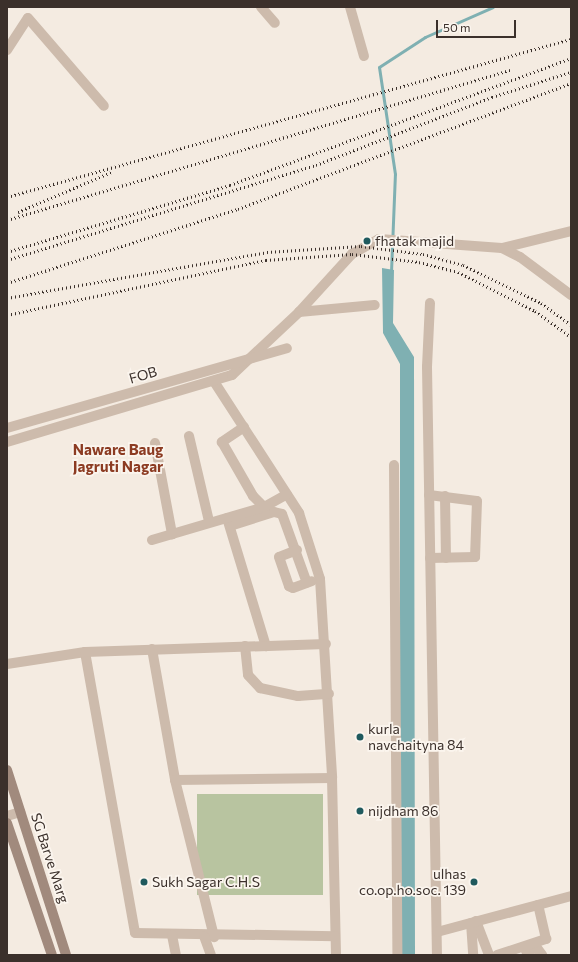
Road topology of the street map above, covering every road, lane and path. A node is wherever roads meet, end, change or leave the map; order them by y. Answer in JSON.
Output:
{"nodes":[{"id":1,"x":261,"y":7,"type":"edge"},
{"id":2,"x":350,"y":7,"type":"edge"},
{"id":3,"x":275,"y":23,"type":"dead end"},
{"id":4,"x":7,"y":50,"type":"edge"},
{"id":5,"x":364,"y":56,"type":"dead end"},
{"id":6,"x":104,"y":106,"type":"dead end"},
{"id":7,"x":571,"y":231,"type":"edge"},
{"id":8,"x":502,"y":248,"type":"junction"},
{"id":9,"x":571,"y":295,"type":"edge"},
{"id":10,"x":430,"y":303,"type":"dead end"},
{"id":11,"x":375,"y":305,"type":"dead end"},
{"id":12,"x":299,"y":312,"type":"junction"},
{"id":13,"x":287,"y":348,"type":"dead end"},
{"id":14,"x":216,"y":383,"type":"junction"},
{"id":15,"x":244,"y":427,"type":"junction"},
{"id":16,"x":7,"y":428,"type":"edge"},
{"id":17,"x":189,"y":436,"type":"dead end"},
{"id":18,"x":7,"y":442,"type":"edge"},
{"id":19,"x":155,"y":443,"type":"dead end"},
{"id":20,"x":394,"y":465,"type":"dead end"},
{"id":21,"x":287,"y":494,"type":"junction"},
{"id":22,"x":429,"y":495,"type":"junction"},
{"id":23,"x":445,"y":496,"type":"junction"},
{"id":24,"x":264,"y":507,"type":"junction"},
{"id":25,"x":209,"y":521,"type":"junction"},
{"id":26,"x":229,"y":522,"type":"junction"},
{"id":27,"x":430,"y":529,"type":"junction"},
{"id":28,"x":446,"y":529,"type":"junction"},
{"id":29,"x":172,"y":534,"type":"junction"},
{"id":30,"x":152,"y":540,"type":"dead end"},
{"id":31,"x":297,"y":550,"type":"junction"},
{"id":32,"x":430,"y":558,"type":"junction"},
{"id":33,"x":446,"y":558,"type":"junction"},
{"id":34,"x":320,"y":579,"type":"junction"},
{"id":35,"x":307,"y":583,"type":"junction"},
{"id":36,"x":326,"y":644,"type":"junction"},
{"id":37,"x":245,"y":646,"type":"junction"},
{"id":38,"x":266,"y":646,"type":"junction"},
{"id":39,"x":152,"y":649,"type":"junction"},
{"id":40,"x":85,"y":652,"type":"junction"},
{"id":41,"x":7,"y":664,"type":"edge"},
{"id":42,"x":329,"y":694,"type":"junction"},
{"id":43,"x":7,"y":770,"type":"edge"},
{"id":44,"x":332,"y":778,"type":"junction"},
{"id":45,"x":175,"y":780,"type":"junction"},
{"id":46,"x":20,"y":812,"type":"junction"},
{"id":47,"x":7,"y":816,"type":"edge"},
{"id":48,"x":7,"y":823,"type":"edge"},
{"id":49,"x":571,"y":896,"type":"edge"},
{"id":50,"x":538,"y":905,"type":"junction"},
{"id":51,"x":474,"y":922,"type":"junction"},
{"id":52,"x":437,"y":932,"type":"junction"},
{"id":53,"x":172,"y":935,"type":"junction"},
{"id":54,"x":335,"y":936,"type":"junction"},
{"id":55,"x":209,"y":937,"type":"junction"},
{"id":56,"x":52,"y":955,"type":"edge"},
{"id":57,"x":66,"y":955,"type":"edge"},
{"id":58,"x":176,"y":955,"type":"edge"},
{"id":59,"x":211,"y":955,"type":"edge"},
{"id":60,"x":336,"y":955,"type":"edge"},
{"id":61,"x":397,"y":955,"type":"edge"},
{"id":62,"x":437,"y":955,"type":"edge"},
{"id":63,"x":473,"y":955,"type":"edge"},
{"id":64,"x":489,"y":955,"type":"edge"},
{"id":65,"x":497,"y":955,"type":"edge"},
{"id":66,"x":515,"y":955,"type":"edge"},
{"id":67,"x":542,"y":955,"type":"edge"}],
"edges":[{"from":1,"to":3,"type":"street"},
{"from":2,"to":5,"type":"street"},
{"from":4,"to":6,"type":"street"},
{"from":7,"to":8,"type":"street"},
{"from":8,"to":9,"type":"street"},
{"from":8,"to":12,"type":"street"},
{"from":10,"to":22,"type":"street"},
{"from":11,"to":12,"type":"street"},
{"from":12,"to":14,"type":"street"},
{"from":13,"to":16,"type":"street","name":"FOB","bridge":true},
{"from":14,"to":15,"type":"street"},
{"from":14,"to":18,"type":"street"},
{"from":15,"to":21,"type":"street"},
{"from":15,"to":24,"type":"street"},
{"from":17,"to":25,"type":"street"},
{"from":19,"to":29,"type":"street"},
{"from":20,"to":61,"type":"street"},
{"from":21,"to":24,"type":"street"},
{"from":21,"to":34,"type":"street"},
{"from":22,"to":23,"type":"street"},
{"from":22,"to":27,"type":"street"},
{"from":23,"to":28,"type":"street"},
{"from":23,"to":33,"type":"street"},
{"from":24,"to":26,"type":"street"},
{"from":25,"to":26,"type":"street"},
{"from":25,"to":29,"type":"street"},
{"from":26,"to":31,"type":"street"},
{"from":26,"to":38,"type":"street"},
{"from":27,"to":28,"type":"street"},
{"from":27,"to":32,"type":"street"},
{"from":28,"to":33,"type":"street"},
{"from":29,"to":30,"type":"street"},
{"from":31,"to":35,"type":"street"},
{"from":31,"to":35,"type":"street"},
{"from":32,"to":33,"type":"street"},
{"from":32,"to":52,"type":"street"},
{"from":34,"to":35,"type":"street"},
{"from":34,"to":36,"type":"street"},
{"from":36,"to":38,"type":"street"},
{"from":36,"to":42,"type":"street"},
{"from":37,"to":38,"type":"street"},
{"from":37,"to":39,"type":"street"},
{"from":37,"to":42,"type":"street"},
{"from":39,"to":40,"type":"street"},
{"from":39,"to":45,"type":"street"},
{"from":40,"to":41,"type":"street"},
{"from":40,"to":53,"type":"street"},
{"from":42,"to":44,"type":"street"},
{"from":43,"to":46,"type":"main road","name":"SG Barve Marg"},
{"from":44,"to":45,"type":"street"},
{"from":44,"to":54,"type":"street"},
{"from":45,"to":55,"type":"street"},
{"from":46,"to":47,"type":"street"},
{"from":46,"to":57,"type":"main road","name":"SG Barve Marg"},
{"from":48,"to":56,"type":"main road"},
{"from":49,"to":50,"type":"street"},
{"from":50,"to":51,"type":"street"},
{"from":50,"to":65,"type":"street"},
{"from":51,"to":52,"type":"street"},
{"from":51,"to":63,"type":"street"},
{"from":51,"to":64,"type":"street"},
{"from":52,"to":62,"type":"street"},
{"from":53,"to":55,"type":"street"},
{"from":53,"to":58,"type":"street"},
{"from":54,"to":55,"type":"street"},
{"from":54,"to":60,"type":"street"},
{"from":55,"to":59,"type":"street"},
{"from":66,"to":67,"type":"street"}]}
